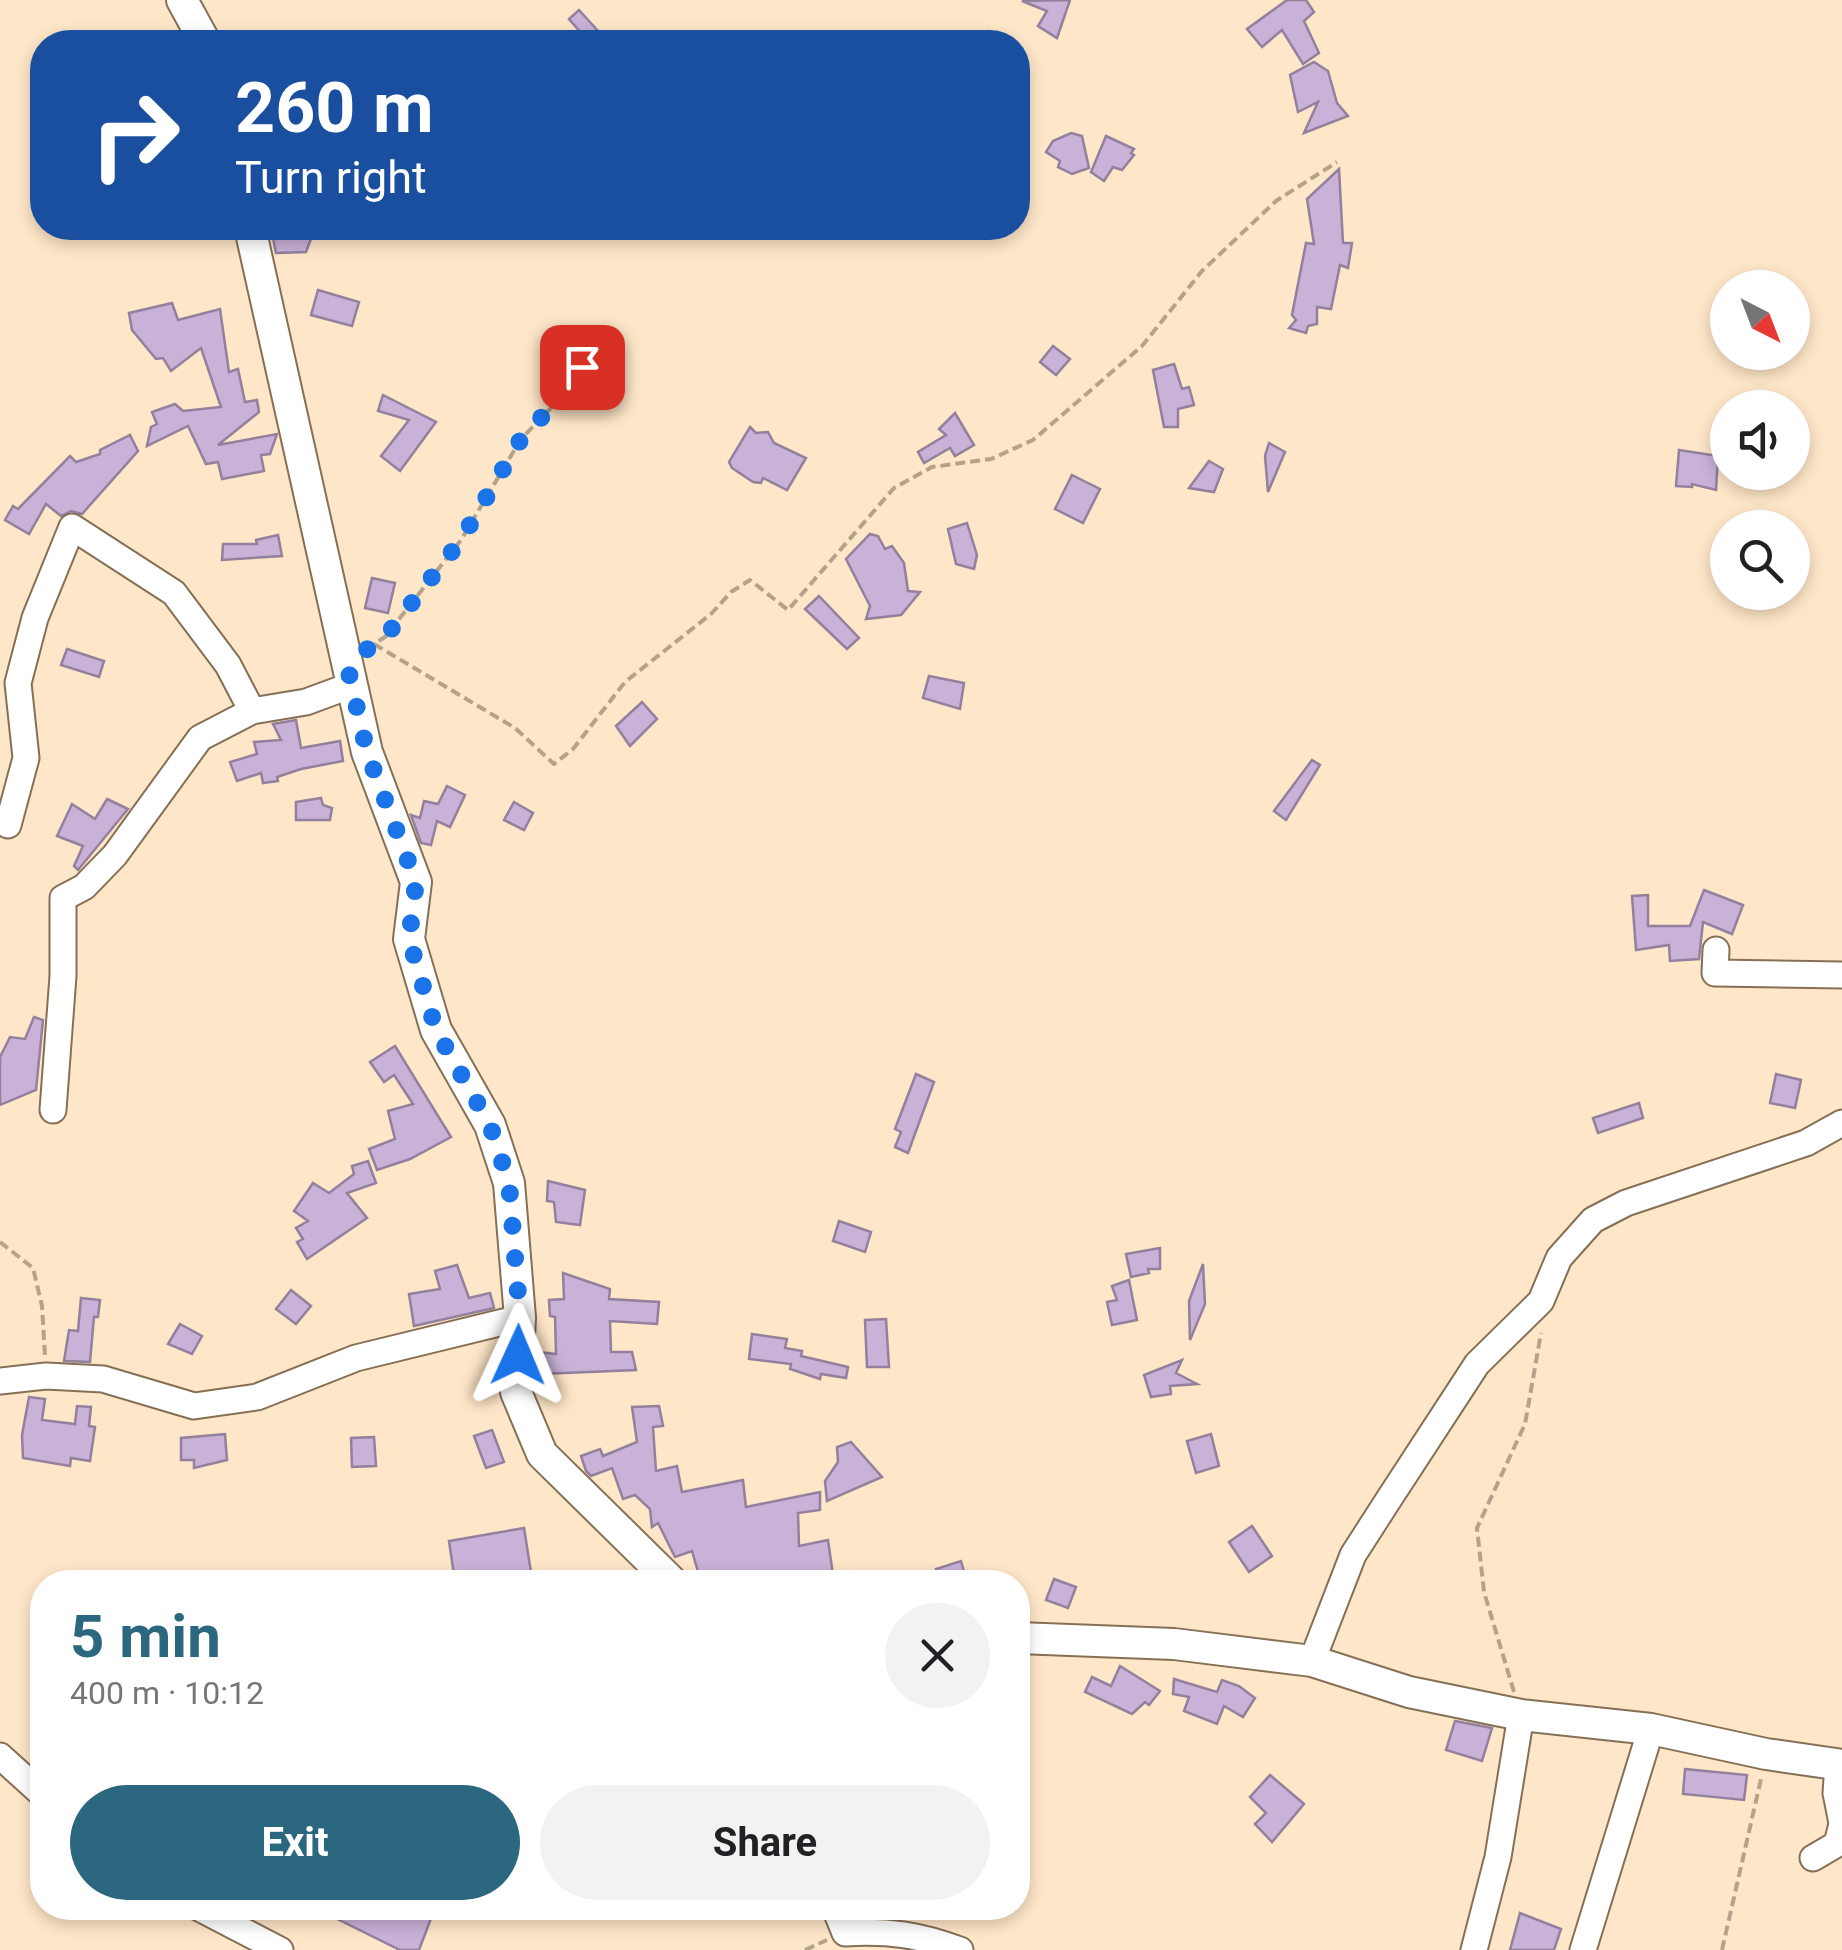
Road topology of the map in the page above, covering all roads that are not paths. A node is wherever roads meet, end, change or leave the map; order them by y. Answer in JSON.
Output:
{"nodes":[{"id":1,"x":182,"y":0,"type":"edge"},
{"id":2,"x":198,"y":30,"type":"edge"},
{"id":3,"x":253,"y":240,"type":"edge"},
{"id":4,"x":350,"y":679,"type":"junction"},
{"id":5,"x":252,"y":712,"type":"junction"},
{"id":6,"x":8,"y":825,"type":"dead end"},
{"id":7,"x":1716,"y":950,"type":"dead end"},
{"id":8,"x":1842,"y":974,"type":"edge"},
{"id":9,"x":53,"y":1110,"type":"dead end"},
{"id":10,"x":1842,"y":1123,"type":"edge"},
{"id":11,"x":520,"y":1318,"type":"junction"},
{"id":12,"x":0,"y":1380,"type":"edge"},
{"id":13,"x":660,"y":1570,"type":"edge"},
{"id":14,"x":1030,"y":1638,"type":"edge"},
{"id":15,"x":1312,"y":1661,"type":"junction"},
{"id":16,"x":1521,"y":1715,"type":"junction"},
{"id":17,"x":1651,"y":1730,"type":"junction"},
{"id":18,"x":0,"y":1756,"type":"edge"},
{"id":19,"x":1840,"y":1764,"type":"edge"},
{"id":20,"x":30,"y":1783,"type":"edge"},
{"id":21,"x":1842,"y":1824,"type":"edge"},
{"id":22,"x":1813,"y":1858,"type":"dead end"},
{"id":23,"x":222,"y":1920,"type":"edge"},
{"id":24,"x":840,"y":1920,"type":"edge"},
{"id":25,"x":280,"y":1950,"type":"edge"},
{"id":26,"x":960,"y":1950,"type":"edge"},
{"id":27,"x":1474,"y":1950,"type":"edge"},
{"id":28,"x":1583,"y":1950,"type":"edge"}],
"edges":[{"from":1,"to":2,"type":"main road"},
{"from":3,"to":4,"type":"main road"},
{"from":4,"to":5,"type":"street"},
{"from":4,"to":11,"type":"main road"},
{"from":5,"to":6,"type":"street"},
{"from":5,"to":9,"type":"street"},
{"from":7,"to":8,"type":"street"},
{"from":10,"to":15,"type":"street"},
{"from":11,"to":12,"type":"street"},
{"from":11,"to":13,"type":"main road"},
{"from":14,"to":15,"type":"main road"},
{"from":15,"to":16,"type":"main road"},
{"from":16,"to":17,"type":"main road"},
{"from":16,"to":27,"type":"street"},
{"from":17,"to":19,"type":"main road"},
{"from":17,"to":28,"type":"street"},
{"from":18,"to":20,"type":"street"},
{"from":19,"to":21,"type":"street"},
{"from":21,"to":22,"type":"street"},
{"from":23,"to":25,"type":"street"},
{"from":24,"to":26,"type":"street"}]}
